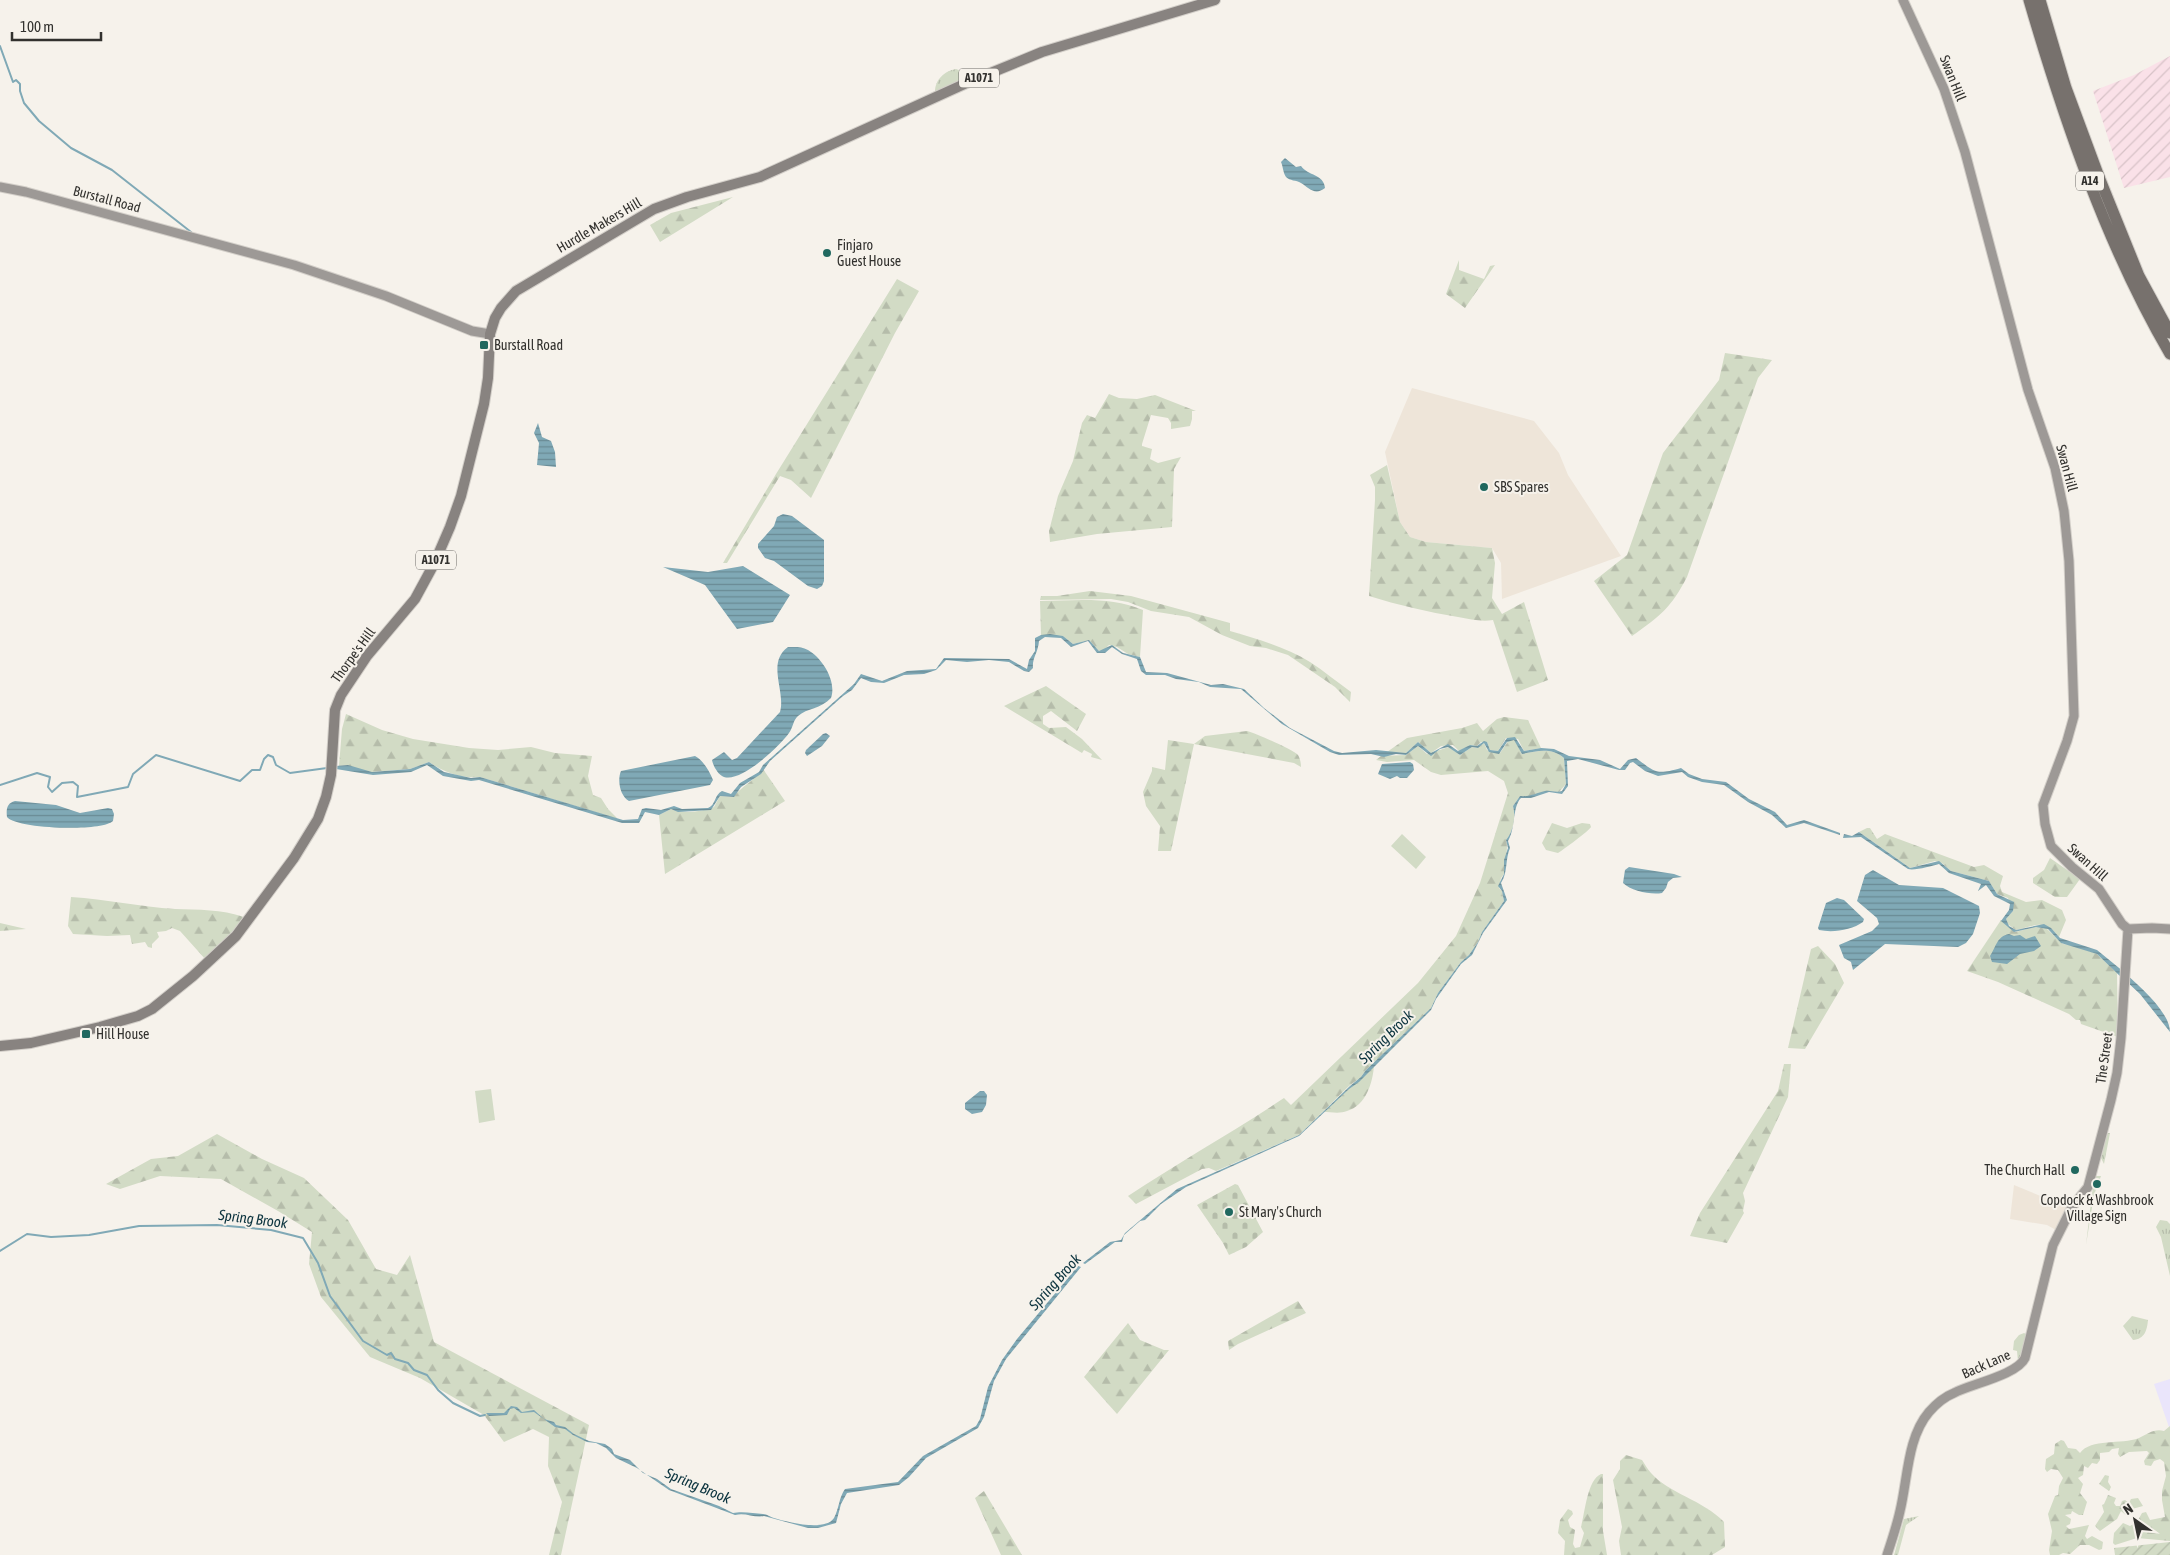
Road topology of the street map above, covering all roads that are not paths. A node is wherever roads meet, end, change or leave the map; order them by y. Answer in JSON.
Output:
{"nodes":[{"id":1,"x":1216,"y":0,"type":"edge"},
{"id":2,"x":1903,"y":0,"type":"edge"},
{"id":3,"x":2029,"y":0,"type":"edge"},
{"id":4,"x":2040,"y":0,"type":"edge"},
{"id":5,"x":0,"y":188,"type":"edge"},
{"id":6,"x":2170,"y":333,"type":"edge"},
{"id":7,"x":490,"y":334,"type":"junction"},
{"id":8,"x":2170,"y":354,"type":"edge"},
{"id":9,"x":2128,"y":929,"type":"junction"},
{"id":10,"x":2170,"y":929,"type":"edge"},
{"id":11,"x":0,"y":1046,"type":"edge"},
{"id":12,"x":2088,"y":1187,"type":"joint"},
{"id":13,"x":1888,"y":1555,"type":"edge"}],
"edges":[{"from":1,"to":7,"type":"main road","name":"Hurdle Makers Hill","number":"A1071"},
{"from":2,"to":9,"type":"street","name":"Swan Hill"},
{"from":3,"to":8,"type":"highway","number":"A14"},
{"from":4,"to":6,"type":"highway","number":"A14"},
{"from":5,"to":7,"type":"street","name":"Burstall Road"},
{"from":7,"to":11,"type":"main road","name":"Thorpe's Hill","number":"A1071"},
{"from":9,"to":10,"type":"street"},
{"from":9,"to":12,"type":"street","name":"The Street"},
{"from":12,"to":13,"type":"street","name":"Back Lane"}]}
